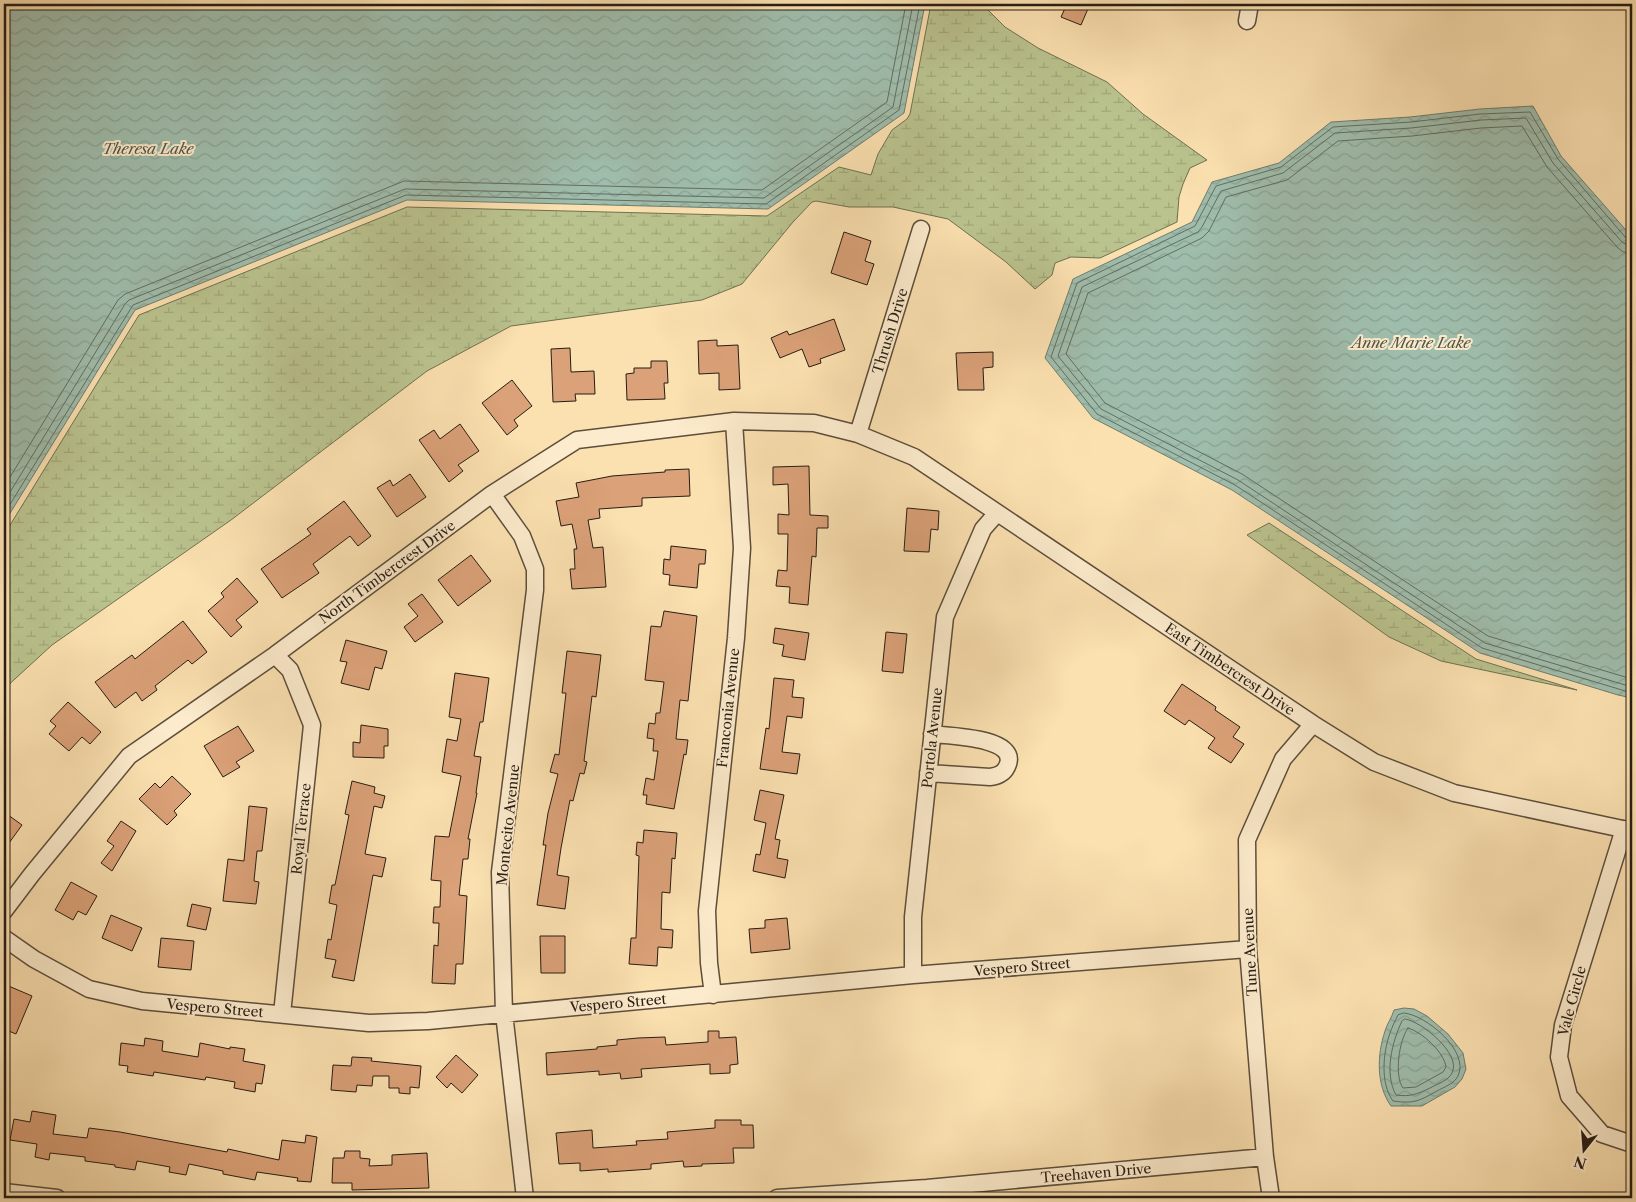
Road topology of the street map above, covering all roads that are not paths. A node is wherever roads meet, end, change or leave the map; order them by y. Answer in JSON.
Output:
{"nodes":[{"id":1,"x":1250,"y":4,"type":"edge"},
{"id":2,"x":1248,"y":21,"type":"dead end"},
{"id":3,"x":921,"y":228,"type":"dead end"},
{"id":4,"x":734,"y":421,"type":"junction"},
{"id":5,"x":858,"y":434,"type":"junction"},
{"id":6,"x":492,"y":494,"type":"junction"},
{"id":7,"x":996,"y":513,"type":"junction"},
{"id":8,"x":274,"y":655,"type":"junction"},
{"id":9,"x":1313,"y":724,"type":"junction"},
{"id":10,"x":932,"y":734,"type":"junction"},
{"id":11,"x":928,"y":773,"type":"junction"},
{"id":12,"x":1628,"y":830,"type":"edge"},
{"id":13,"x":4,"y":911,"type":"edge"},
{"id":14,"x":4,"y":938,"type":"edge"},
{"id":15,"x":1248,"y":949,"type":"junction"},
{"id":16,"x":913,"y":975,"type":"junction"},
{"id":17,"x":713,"y":995,"type":"junction"},
{"id":18,"x":504,"y":1013,"type":"junction"},
{"id":19,"x":282,"y":1014,"type":"junction"},
{"id":20,"x":1632,"y":1144,"type":"edge"},
{"id":21,"x":1265,"y":1157,"type":"junction"},
{"id":22,"x":4,"y":1192,"type":"edge"},
{"id":23,"x":57,"y":1198,"type":"edge"},
{"id":24,"x":525,"y":1198,"type":"edge"},
{"id":25,"x":777,"y":1198,"type":"edge"},
{"id":26,"x":1271,"y":1198,"type":"edge"}],
"edges":[{"from":1,"to":2,"type":"street"},
{"from":3,"to":5,"type":"street","name":"Thrush Drive"},
{"from":4,"to":5,"type":"street","name":"North Timbercrest Drive"},
{"from":4,"to":6,"type":"street","name":"North Timbercrest Drive"},
{"from":4,"to":17,"type":"street","name":"Franconia Avenue"},
{"from":5,"to":7,"type":"street","name":"East Timbercrest Drive"},
{"from":6,"to":8,"type":"street","name":"North Timbercrest Drive"},
{"from":6,"to":18,"type":"street","name":"Montecito Avenue"},
{"from":7,"to":9,"type":"street","name":"East Timbercrest Drive"},
{"from":7,"to":10,"type":"street","name":"Portola Avenue"},
{"from":8,"to":13,"type":"street","name":"North Timbercrest Drive"},
{"from":8,"to":19,"type":"street","name":"Royal Terrace"},
{"from":9,"to":12,"type":"street","name":"East Timbercrest Drive"},
{"from":9,"to":15,"type":"street","name":"Tune Avenue"},
{"from":10,"to":11,"type":"street","name":"Portola Avenue"},
{"from":10,"to":11,"type":"street"},
{"from":11,"to":16,"type":"street","name":"Portola Avenue"},
{"from":12,"to":20,"type":"street","name":"Vale Circle"},
{"from":14,"to":19,"type":"street","name":"Vespero Street"},
{"from":15,"to":16,"type":"street","name":"Vespero Street"},
{"from":15,"to":21,"type":"street","name":"Tune Avenue"},
{"from":16,"to":17,"type":"street","name":"Vespero Street"},
{"from":17,"to":18,"type":"street","name":"Vespero Street"},
{"from":18,"to":19,"type":"street","name":"Vespero Street"},
{"from":18,"to":24,"type":"street","name":"Montecito Avenue"},
{"from":21,"to":25,"type":"street","name":"Treehaven Drive"},
{"from":21,"to":26,"type":"street","name":"Tune Avenue"},
{"from":22,"to":23,"type":"street"}]}
